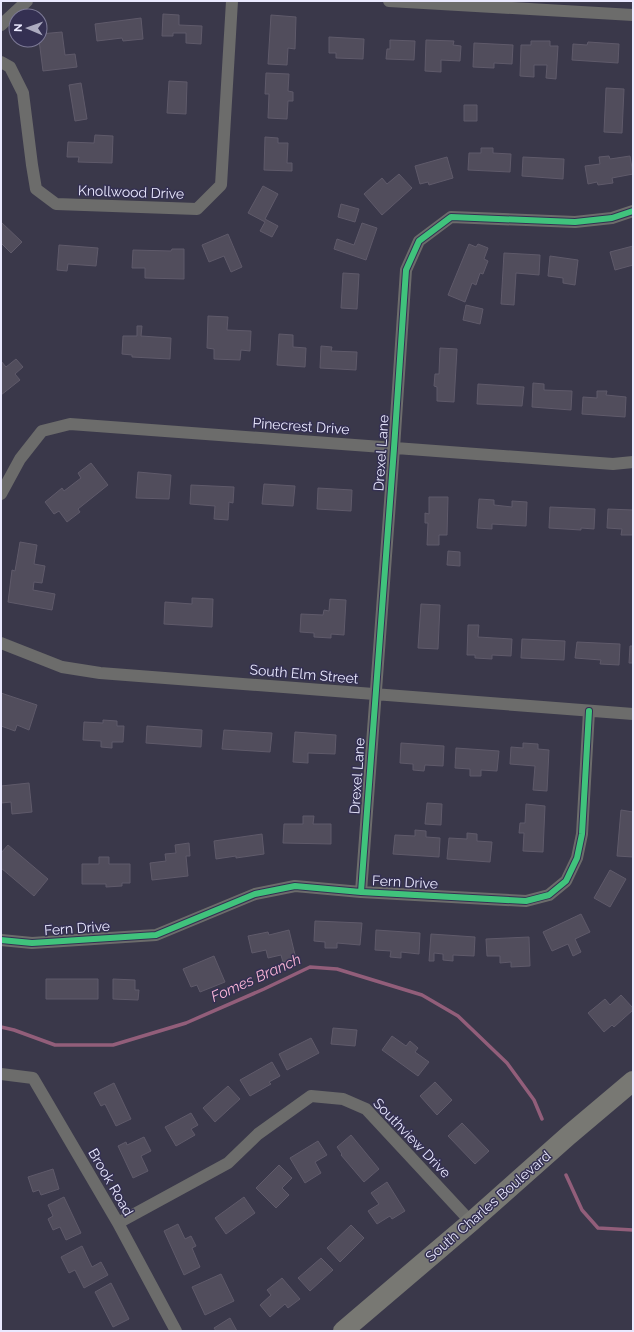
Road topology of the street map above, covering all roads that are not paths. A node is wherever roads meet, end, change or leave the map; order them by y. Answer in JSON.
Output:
{"nodes":[{"id":1,"x":27,"y":1,"type":"edge"},
{"id":2,"x":232,"y":1,"type":"edge"},
{"id":3,"x":389,"y":1,"type":"edge"},
{"id":4,"x":402,"y":2,"type":"edge"},
{"id":5,"x":633,"y":15,"type":"edge"},
{"id":6,"x":1,"y":25,"type":"edge"},
{"id":7,"x":1,"y":62,"type":"edge"},
{"id":8,"x":633,"y":211,"type":"edge"},
{"id":9,"x":394,"y":448,"type":"junction"},
{"id":10,"x":633,"y":462,"type":"edge"},
{"id":11,"x":1,"y":494,"type":"edge"},
{"id":12,"x":1,"y":643,"type":"edge"},
{"id":13,"x":376,"y":695,"type":"junction"},
{"id":14,"x":590,"y":711,"type":"junction"},
{"id":15,"x":633,"y":714,"type":"edge"},
{"id":16,"x":360,"y":892,"type":"junction"},
{"id":17,"x":1,"y":940,"type":"edge"},
{"id":18,"x":1,"y":1074,"type":"edge"},
{"id":19,"x":633,"y":1081,"type":"edge"},
{"id":20,"x":472,"y":1222,"type":"junction"},
{"id":21,"x":118,"y":1223,"type":"junction"},
{"id":22,"x":176,"y":1331,"type":"edge"},
{"id":23,"x":343,"y":1331,"type":"edge"}],
"edges":[{"from":1,"to":6,"type":"street"},
{"from":2,"to":7,"type":"street","name":"Knollwood Drive"},
{"from":3,"to":4,"type":"street"},
{"from":4,"to":5,"type":"street"},
{"from":8,"to":9,"type":"street","name":"Drexel Lane"},
{"from":9,"to":10,"type":"street","name":"Pinecrest Drive"},
{"from":9,"to":11,"type":"street","name":"Pinecrest Drive"},
{"from":9,"to":13,"type":"street","name":"Drexel Lane"},
{"from":12,"to":13,"type":"street","name":"South Elm Street"},
{"from":13,"to":14,"type":"street","name":"South Elm Street"},
{"from":13,"to":16,"type":"street","name":"Drexel Lane"},
{"from":14,"to":15,"type":"street","name":"South Elm Street"},
{"from":14,"to":16,"type":"street","name":"Fern Drive"},
{"from":16,"to":17,"type":"street","name":"Fern Drive"},
{"from":18,"to":21,"type":"street","name":"Brook Road"},
{"from":19,"to":20,"type":"main road","name":"South Charles Boulevard"},
{"from":20,"to":21,"type":"street","name":"Southview Drive"},
{"from":20,"to":23,"type":"main road","name":"South Charles Boulevard"},
{"from":21,"to":22,"type":"street","name":"Brook Road"}]}
